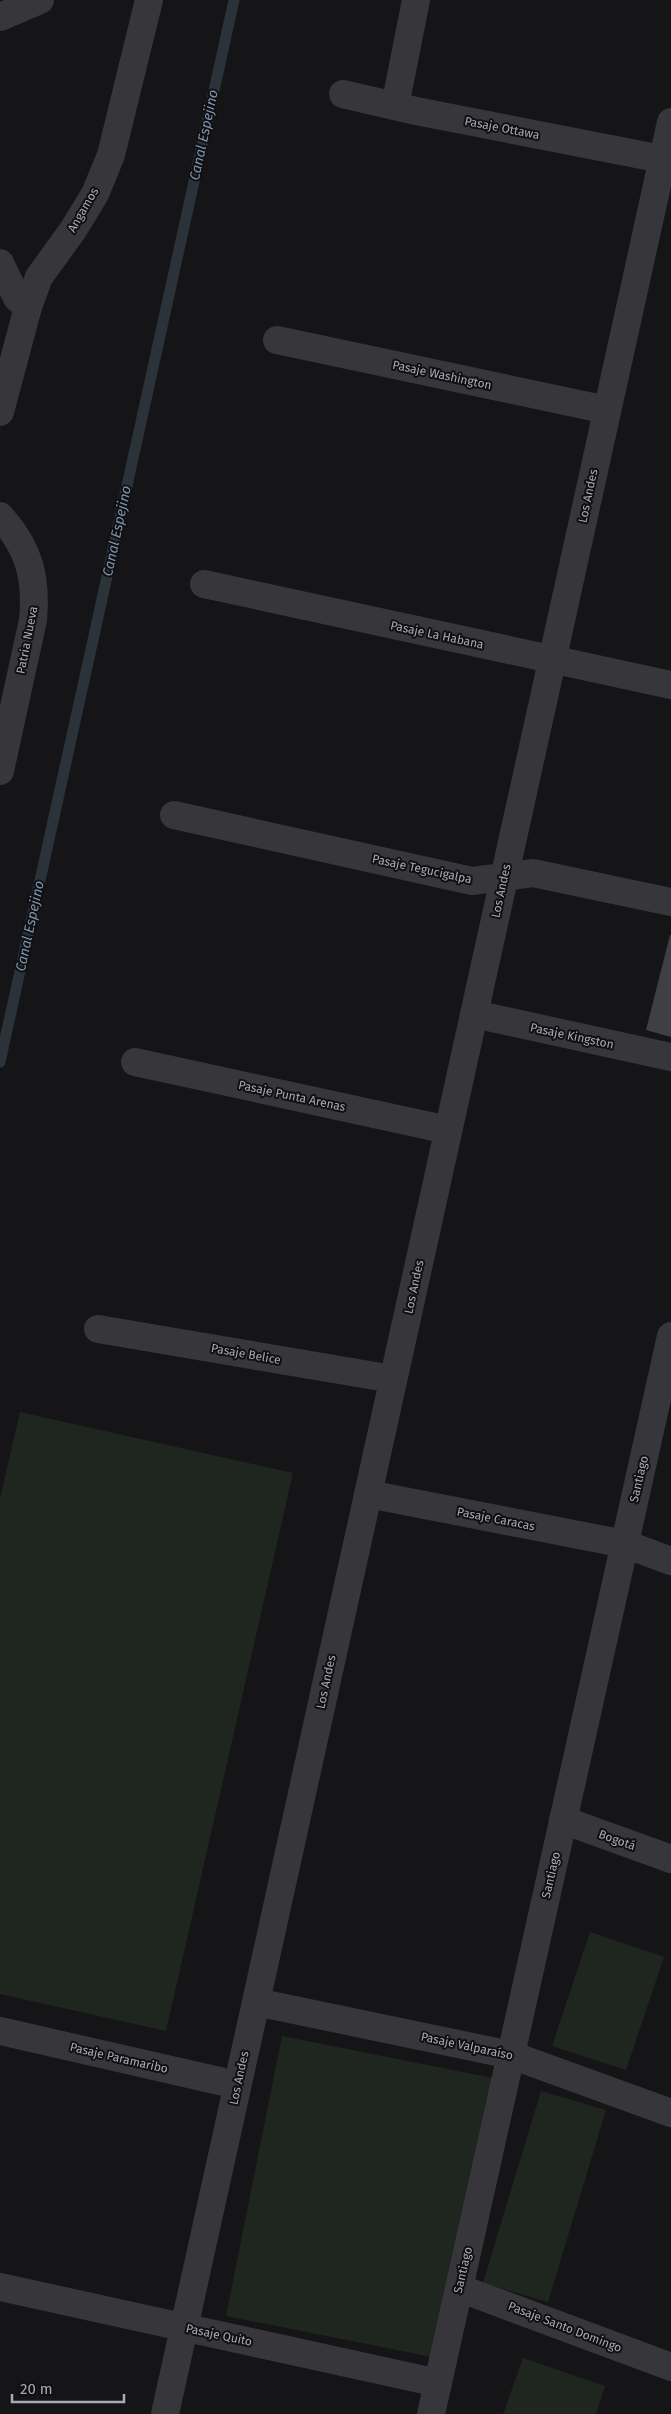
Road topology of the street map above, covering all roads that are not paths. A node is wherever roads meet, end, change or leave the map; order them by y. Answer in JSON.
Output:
{"nodes":[{"id":1,"x":40,"y":0,"type":"edge"},
{"id":2,"x":149,"y":0,"type":"edge"},
{"id":3,"x":416,"y":0,"type":"edge"},
{"id":4,"x":0,"y":17,"type":"edge"},
{"id":5,"x":343,"y":94,"type":"dead end"},
{"id":6,"x":396,"y":106,"type":"junction"},
{"id":7,"x":671,"y":122,"type":"edge"},
{"id":8,"x":662,"y":159,"type":"junction"},
{"id":9,"x":660,"y":223,"type":"edge"},
{"id":10,"x":0,"y":264,"type":"edge"},
{"id":11,"x":28,"y":307,"type":"junction"},
{"id":12,"x":277,"y":340,"type":"dead end"},
{"id":13,"x":607,"y":410,"type":"junction"},
{"id":14,"x":0,"y":412,"type":"edge"},
{"id":15,"x":0,"y":516,"type":"edge"},
{"id":16,"x":204,"y":584,"type":"dead end"},
{"id":17,"x":552,"y":660,"type":"junction"},
{"id":18,"x":671,"y":685,"type":"edge"},
{"id":19,"x":4,"y":739,"type":"edge"},
{"id":20,"x":0,"y":771,"type":"edge"},
{"id":21,"x":174,"y":815,"type":"dead end"},
{"id":22,"x":504,"y":878,"type":"junction"},
{"id":23,"x":671,"y":902,"type":"edge"},
{"id":24,"x":474,"y":1014,"type":"junction"},
{"id":25,"x":671,"y":1057,"type":"edge"},
{"id":26,"x":135,"y":1062,"type":"dead end"},
{"id":27,"x":448,"y":1130,"type":"junction"},
{"id":28,"x":98,"y":1328,"type":"dead end"},
{"id":29,"x":671,"y":1336,"type":"edge"},
{"id":30,"x":393,"y":1379,"type":"junction"},
{"id":31,"x":368,"y":1494,"type":"junction"},
{"id":32,"x":625,"y":1544,"type":"junction"},
{"id":33,"x":671,"y":1561,"type":"edge"},
{"id":34,"x":563,"y":1820,"type":"junction"},
{"id":35,"x":671,"y":1859,"type":"edge"},
{"id":36,"x":256,"y":2002,"type":"junction"},
{"id":37,"x":0,"y":2031,"type":"edge"},
{"id":38,"x":511,"y":2055,"type":"junction"},
{"id":39,"x":237,"y":2085,"type":"junction"},
{"id":40,"x":671,"y":2113,"type":"edge"},
{"id":41,"x":0,"y":2287,"type":"edge"},
{"id":42,"x":459,"y":2288,"type":"junction"},
{"id":43,"x":184,"y":2328,"type":"junction"},
{"id":44,"x":671,"y":2367,"type":"edge"},
{"id":45,"x":438,"y":2383,"type":"junction"},
{"id":46,"x":165,"y":2414,"type":"edge"},
{"id":47,"x":431,"y":2414,"type":"edge"}],
"edges":[{"from":1,"to":4,"type":"street"},
{"from":2,"to":11,"type":"street","name":"Angamos"},
{"from":3,"to":6,"type":"street"},
{"from":5,"to":6,"type":"street","name":"Pasaje Ottawa"},
{"from":6,"to":8,"type":"street","name":"Pasaje Ottawa"},
{"from":7,"to":8,"type":"street","name":"Los Andes"},
{"from":8,"to":9,"type":"street","name":"Los Andes"},
{"from":9,"to":13,"type":"street","name":"Los Andes"},
{"from":10,"to":11,"type":"street"},
{"from":11,"to":14,"type":"street","name":"Angamos"},
{"from":12,"to":13,"type":"street","name":"Pasaje Washington"},
{"from":13,"to":17,"type":"street","name":"Los Andes"},
{"from":15,"to":19,"type":"street","name":"Patria Nueva"},
{"from":16,"to":17,"type":"street","name":"Pasaje La Habana"},
{"from":17,"to":18,"type":"street","name":"Pasaje La Habana"},
{"from":17,"to":22,"type":"street","name":"Los Andes"},
{"from":19,"to":20,"type":"street","name":"Patria Nueva"},
{"from":21,"to":22,"type":"street","name":"Pasaje Tegucigalpa"},
{"from":22,"to":23,"type":"street","name":"Pasaje Tegucigalpa"},
{"from":22,"to":24,"type":"street","name":"Los Andes"},
{"from":24,"to":25,"type":"street","name":"Pasaje Kingston"},
{"from":24,"to":27,"type":"street","name":"Los Andes"},
{"from":26,"to":27,"type":"street","name":"Pasaje Punta Arenas"},
{"from":27,"to":30,"type":"street","name":"Los Andes"},
{"from":28,"to":30,"type":"street","name":"Pasaje Belice"},
{"from":29,"to":32,"type":"street","name":"Santiago"},
{"from":30,"to":31,"type":"street","name":"Los Andes"},
{"from":31,"to":32,"type":"street","name":"Pasaje Caracas"},
{"from":31,"to":36,"type":"street","name":"Los Andes"},
{"from":32,"to":33,"type":"street","name":"Pasaje Caracas"},
{"from":32,"to":34,"type":"street","name":"Santiago"},
{"from":34,"to":35,"type":"street","name":"Bogotá"},
{"from":34,"to":38,"type":"street","name":"Santiago"},
{"from":36,"to":38,"type":"street","name":"Pasaje Valparaíso"},
{"from":36,"to":39,"type":"street","name":"Los Andes"},
{"from":37,"to":39,"type":"street","name":"Pasaje Paramaribo"},
{"from":38,"to":40,"type":"street","name":"Pasaje Valparaíso"},
{"from":38,"to":42,"type":"street","name":"Santiago"},
{"from":39,"to":43,"type":"street","name":"Los Andes"},
{"from":41,"to":43,"type":"street","name":"Pasaje Quito"},
{"from":42,"to":44,"type":"street","name":"Pasaje Santo Domingo"},
{"from":42,"to":45,"type":"street","name":"Santiago"},
{"from":43,"to":45,"type":"street","name":"Pasaje Quito"},
{"from":43,"to":46,"type":"street","name":"Los Andes"},
{"from":45,"to":47,"type":"street","name":"Santiago"}]}
